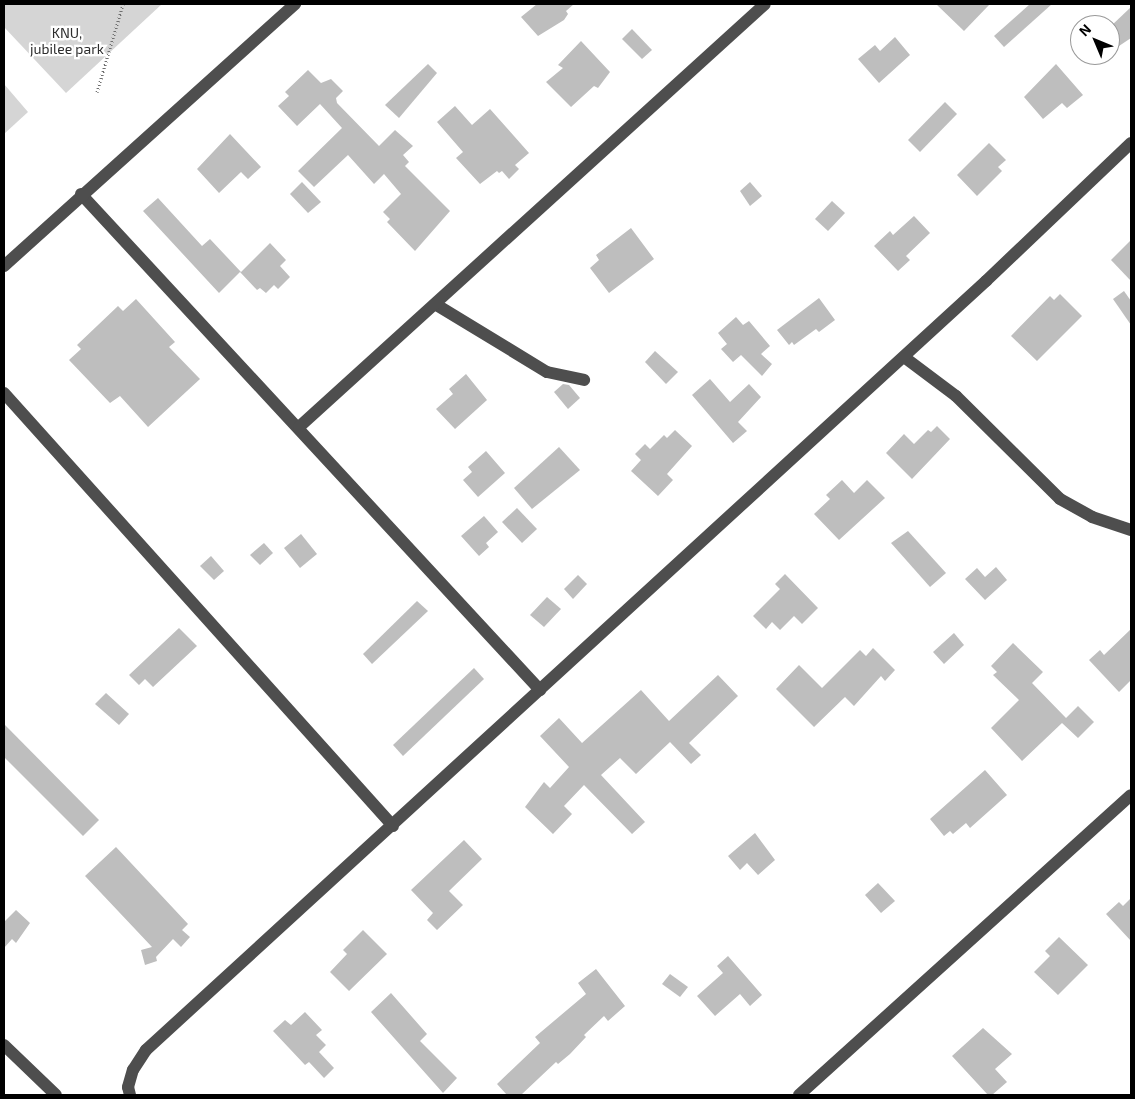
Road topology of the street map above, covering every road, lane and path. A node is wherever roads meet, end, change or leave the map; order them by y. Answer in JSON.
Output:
{"nodes":[{"id":1,"x":123,"y":4,"type":"edge"},
{"id":2,"x":295,"y":4,"type":"edge"},
{"id":3,"x":765,"y":4,"type":"edge"},
{"id":4,"x":97,"y":92,"type":"dead end"},
{"id":5,"x":1131,"y":143,"type":"edge"},
{"id":6,"x":81,"y":194,"type":"junction"},
{"id":7,"x":4,"y":266,"type":"edge"},
{"id":8,"x":435,"y":304,"type":"junction"},
{"id":9,"x":904,"y":357,"type":"junction"},
{"id":10,"x":584,"y":380,"type":"dead end"},
{"id":11,"x":4,"y":393,"type":"edge"},
{"id":12,"x":299,"y":427,"type":"junction"},
{"id":13,"x":1131,"y":530,"type":"edge"},
{"id":14,"x":540,"y":690,"type":"junction"},
{"id":15,"x":1131,"y":795,"type":"edge"},
{"id":16,"x":393,"y":826,"type":"junction"},
{"id":17,"x":4,"y":1045,"type":"edge"},
{"id":18,"x":56,"y":1095,"type":"edge"},
{"id":19,"x":130,"y":1095,"type":"edge"},
{"id":20,"x":799,"y":1095,"type":"edge"}],
"edges":[{"from":1,"to":4,"type":"path"},
{"from":2,"to":6,"type":"street"},
{"from":3,"to":8,"type":"street"},
{"from":5,"to":9,"type":"street"},
{"from":6,"to":7,"type":"street"},
{"from":6,"to":12,"type":"street"},
{"from":8,"to":10,"type":"street"},
{"from":8,"to":12,"type":"street"},
{"from":9,"to":13,"type":"street"},
{"from":9,"to":14,"type":"street"},
{"from":11,"to":16,"type":"street"},
{"from":12,"to":14,"type":"street"},
{"from":14,"to":16,"type":"street"},
{"from":15,"to":20,"type":"street"},
{"from":16,"to":19,"type":"street"},
{"from":17,"to":18,"type":"street"}]}
